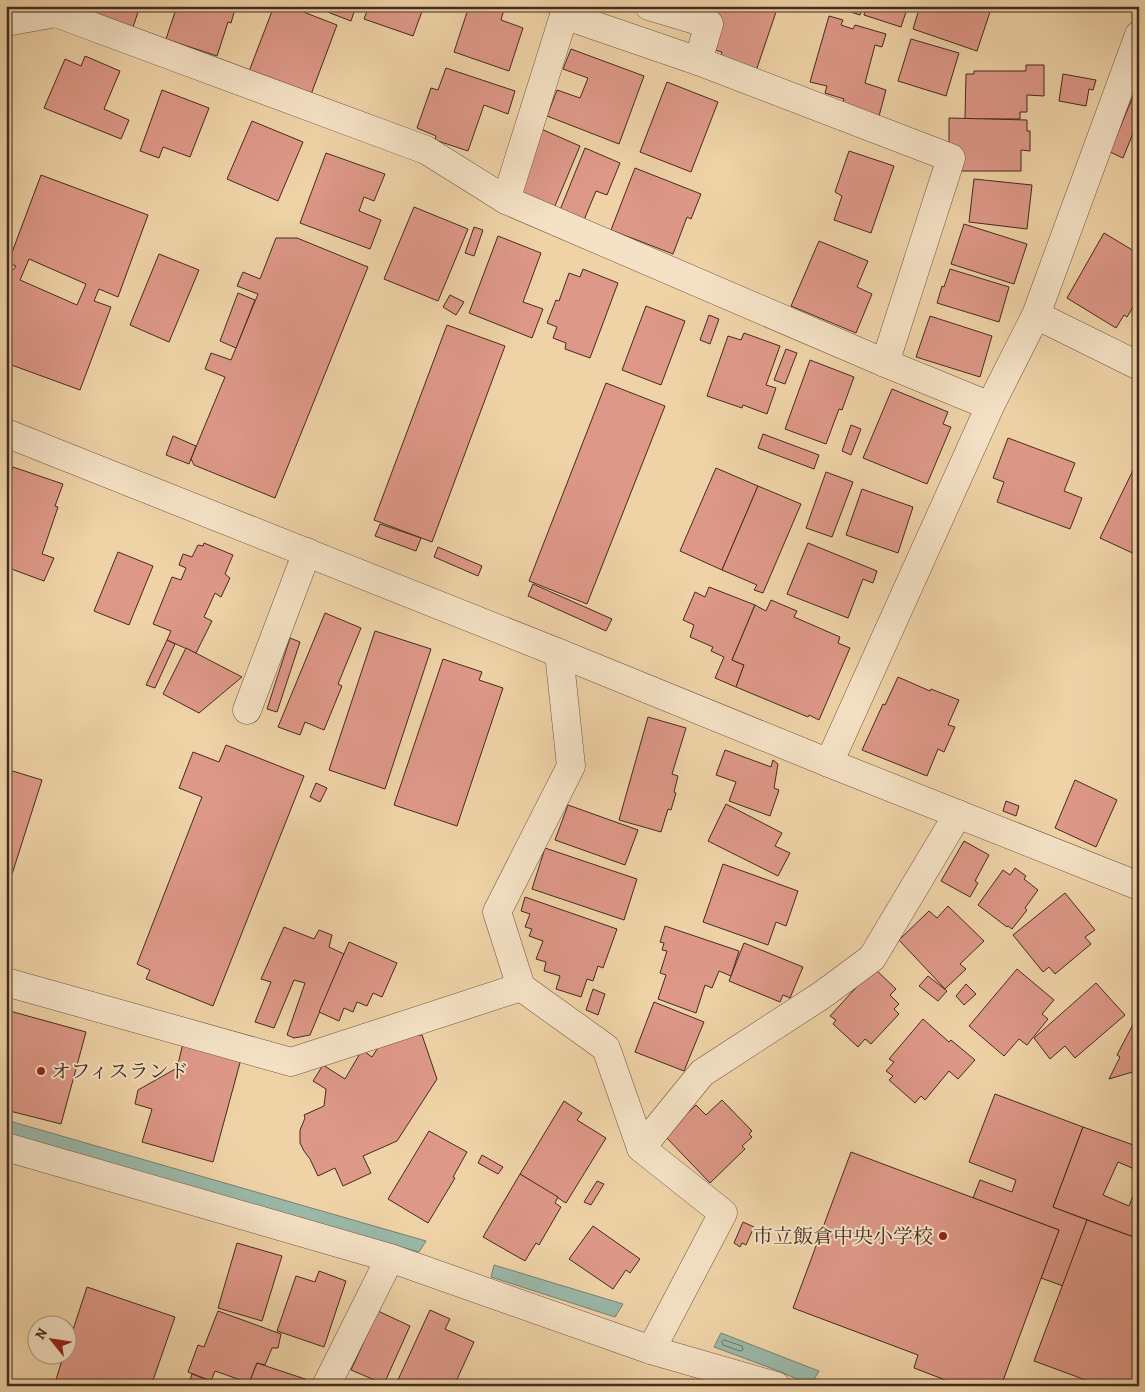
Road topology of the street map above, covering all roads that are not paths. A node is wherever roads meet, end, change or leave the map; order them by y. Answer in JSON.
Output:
{"nodes":[{"id":1,"x":649,"y":6,"type":"edge"},
{"id":2,"x":57,"y":10,"type":"edge"},
{"id":3,"x":566,"y":11,"type":"edge"},
{"id":4,"x":712,"y":15,"type":"edge"},
{"id":5,"x":6,"y":22,"type":"edge"},
{"id":6,"x":1139,"y":35,"type":"edge"},
{"id":7,"x":698,"y":61,"type":"junction"},
{"id":8,"x":506,"y":200,"type":"junction"},
{"id":9,"x":1036,"y":315,"type":"junction"},
{"id":10,"x":885,"y":363,"type":"junction"},
{"id":11,"x":1139,"y":366,"type":"edge"},
{"id":12,"x":990,"y":406,"type":"junction"},
{"id":13,"x":6,"y":433,"type":"edge"},
{"id":14,"x":307,"y":552,"type":"junction"},
{"id":15,"x":559,"y":653,"type":"junction"},
{"id":16,"x":247,"y":710,"type":"dead end"},
{"id":17,"x":829,"y":763,"type":"junction"},
{"id":18,"x":958,"y":814,"type":"junction"},
{"id":19,"x":1139,"y":886,"type":"edge"},
{"id":20,"x":6,"y":982,"type":"edge"},
{"id":21,"x":521,"y":987,"type":"junction"},
{"id":22,"x":6,"y":1147,"type":"edge"},
{"id":23,"x":641,"y":1148,"type":"junction"},
{"id":24,"x":390,"y":1258,"type":"junction"},
{"id":25,"x":651,"y":1350,"type":"junction"},
{"id":26,"x":326,"y":1386,"type":"edge"},
{"id":27,"x":776,"y":1386,"type":"edge"}],
"edges":[{"from":1,"to":4,"type":"street"},
{"from":2,"to":5,"type":"street"},
{"from":2,"to":8,"type":"street"},
{"from":3,"to":7,"type":"street"},
{"from":3,"to":8,"type":"street"},
{"from":4,"to":7,"type":"street"},
{"from":6,"to":9,"type":"street"},
{"from":7,"to":10,"type":"street"},
{"from":8,"to":10,"type":"street"},
{"from":9,"to":11,"type":"street"},
{"from":9,"to":12,"type":"street"},
{"from":10,"to":12,"type":"street"},
{"from":12,"to":17,"type":"street"},
{"from":13,"to":14,"type":"street"},
{"from":14,"to":15,"type":"street"},
{"from":14,"to":16,"type":"street"},
{"from":15,"to":17,"type":"street"},
{"from":15,"to":21,"type":"street"},
{"from":17,"to":18,"type":"street"},
{"from":18,"to":19,"type":"street"},
{"from":18,"to":23,"type":"street"},
{"from":20,"to":21,"type":"street"},
{"from":21,"to":23,"type":"street"},
{"from":22,"to":24,"type":"street"},
{"from":23,"to":25,"type":"street"},
{"from":24,"to":25,"type":"street"},
{"from":24,"to":26,"type":"street"},
{"from":25,"to":27,"type":"street"}]}
